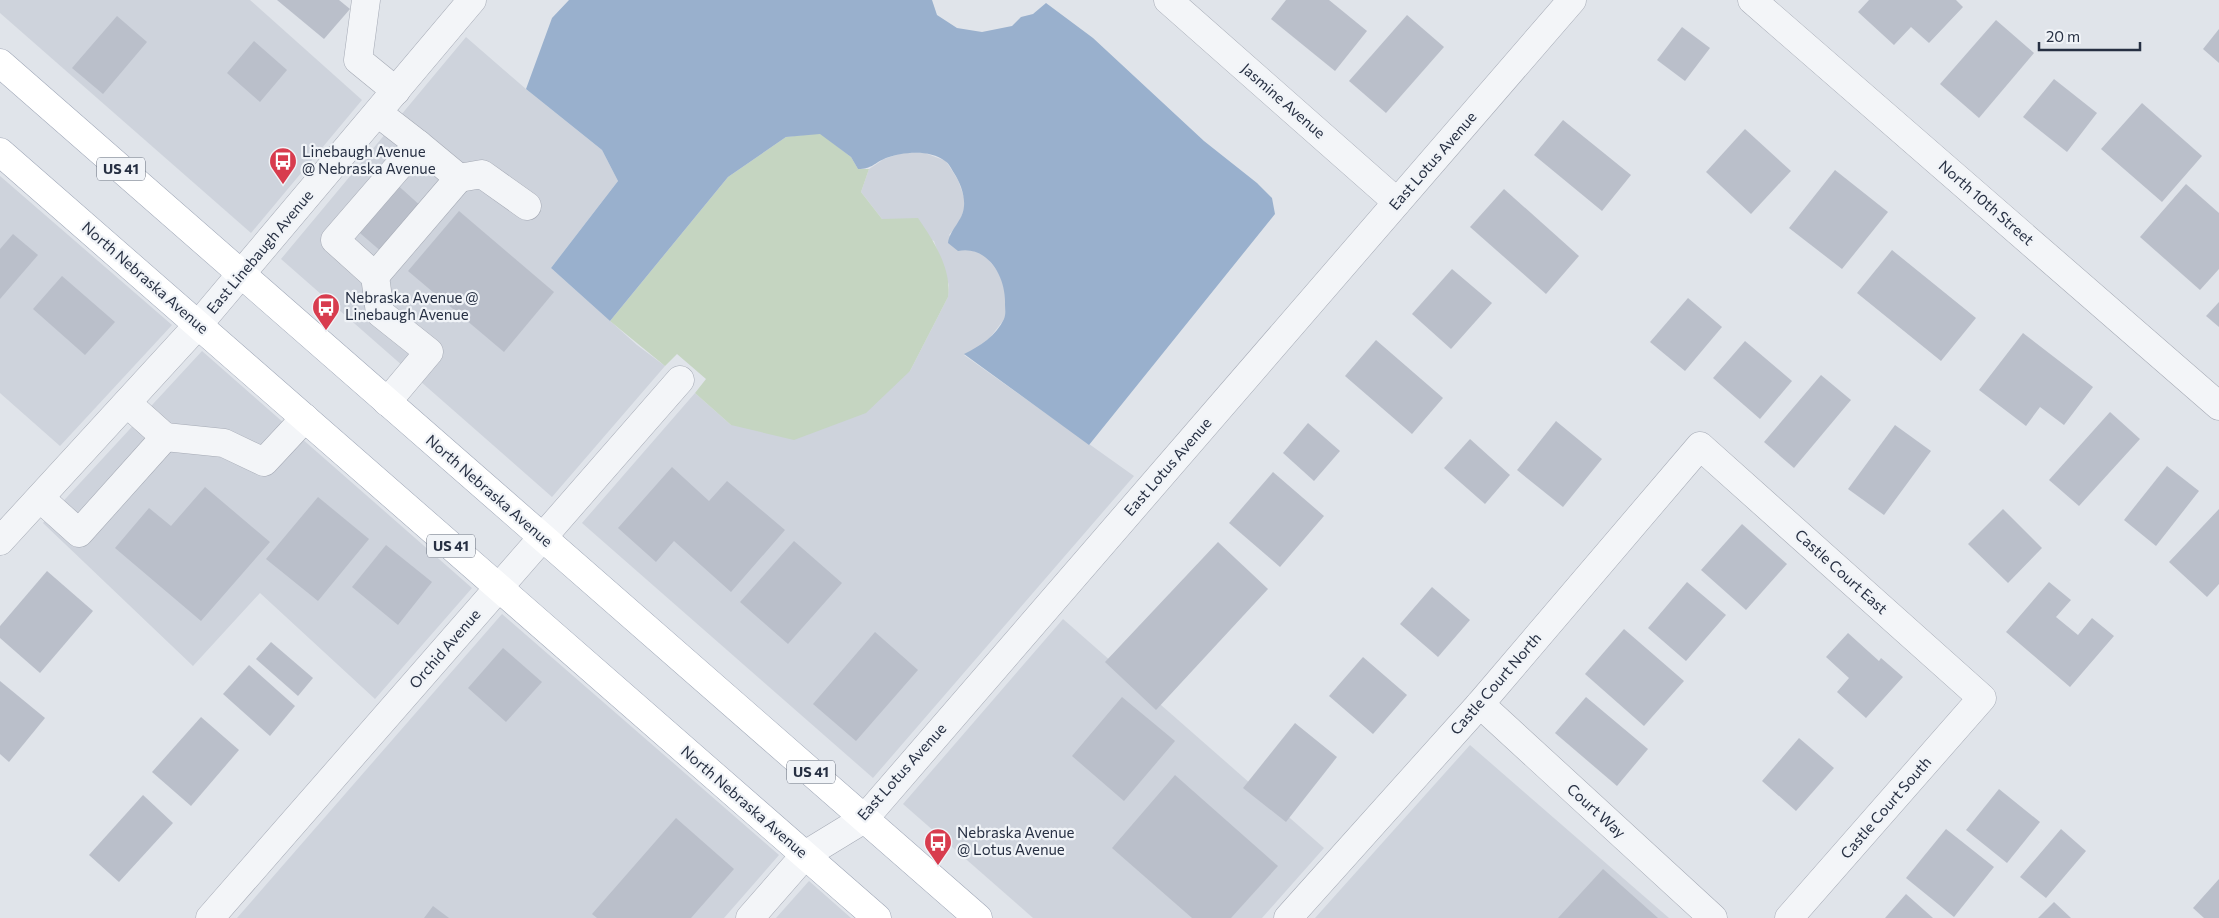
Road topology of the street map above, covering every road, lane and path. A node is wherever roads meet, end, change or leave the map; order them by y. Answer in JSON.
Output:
{"nodes":[{"id":1,"x":366,"y":0,"type":"edge"},
{"id":2,"x":472,"y":0,"type":"edge"},
{"id":3,"x":1168,"y":0,"type":"edge"},
{"id":4,"x":1572,"y":0,"type":"edge"},
{"id":5,"x":1752,"y":0,"type":"edge"},
{"id":6,"x":0,"y":64,"type":"edge"},
{"id":7,"x":396,"y":91,"type":"junction"},
{"id":8,"x":378,"y":112,"type":"junction"},
{"id":9,"x":418,"y":144,"type":"junction"},
{"id":10,"x":0,"y":152,"type":"edge"},
{"id":11,"x":459,"y":178,"type":"junction"},
{"id":12,"x":1397,"y":202,"type":"junction"},
{"id":13,"x":527,"y":206,"type":"dead end"},
{"id":14,"x":242,"y":275,"type":"junction"},
{"id":15,"x":375,"y":276,"type":"junction"},
{"id":16,"x":198,"y":325,"type":"junction"},
{"id":17,"x":680,"y":380,"type":"dead end"},
{"id":18,"x":387,"y":402,"type":"junction"},
{"id":19,"x":127,"y":403,"type":"junction"},
{"id":20,"x":2219,"y":406,"type":"edge"},
{"id":21,"x":305,"y":418,"type":"junction"},
{"id":22,"x":165,"y":437,"type":"junction"},
{"id":23,"x":1700,"y":446,"type":"joint"},
{"id":24,"x":40,"y":498,"type":"junction"},
{"id":25,"x":542,"y":537,"type":"junction"},
{"id":26,"x":0,"y":541,"type":"edge"},
{"id":27,"x":498,"y":588,"type":"junction"},
{"id":28,"x":1982,"y":698,"type":"joint"},
{"id":29,"x":1480,"y":704,"type":"junction"},
{"id":30,"x":864,"y":819,"type":"junction"},
{"id":31,"x":805,"y":855,"type":"junction"},
{"id":32,"x":210,"y":918,"type":"edge"},
{"id":33,"x":750,"y":918,"type":"edge"},
{"id":34,"x":877,"y":918,"type":"edge"},
{"id":35,"x":978,"y":918,"type":"edge"},
{"id":36,"x":1288,"y":918,"type":"edge"},
{"id":37,"x":1713,"y":918,"type":"edge"},
{"id":38,"x":1789,"y":918,"type":"edge"}],
"edges":[{"from":1,"to":7,"type":"street"},
{"from":2,"to":7,"type":"street","name":"East Linebaugh Avenue"},
{"from":3,"to":12,"type":"street","name":"Jasmine Avenue"},
{"from":4,"to":12,"type":"street","name":"East Lotus Avenue"},
{"from":5,"to":20,"type":"street","name":"North 10th Street"},
{"from":6,"to":14,"type":"main road","name":"North Nebraska Avenue","number":"US 41"},
{"from":7,"to":8,"type":"street","name":"East Linebaugh Avenue"},
{"from":8,"to":9,"type":"street"},
{"from":8,"to":14,"type":"street","name":"East Linebaugh Avenue"},
{"from":9,"to":11,"type":"street"},
{"from":9,"to":15,"type":"street"},
{"from":10,"to":16,"type":"main road","name":"North Nebraska Avenue","number":"US 41"},
{"from":11,"to":13,"type":"street"},
{"from":11,"to":15,"type":"street"},
{"from":12,"to":30,"type":"street","name":"East Lotus Avenue"},
{"from":14,"to":16,"type":"street","name":"East Linebaugh Avenue"},
{"from":14,"to":18,"type":"main road","name":"North Nebraska Avenue","number":"US 41"},
{"from":15,"to":18,"type":"street"},
{"from":16,"to":19,"type":"street","name":"East Linebaugh Avenue"},
{"from":16,"to":21,"type":"main road","name":"North Nebraska Avenue","number":"US 41"},
{"from":17,"to":25,"type":"street","name":"Orchid Avenue"},
{"from":18,"to":25,"type":"main road","name":"North Nebraska Avenue","number":"US 41"},
{"from":19,"to":22,"type":"street"},
{"from":19,"to":24,"type":"street","name":"East Linebaugh Avenue"},
{"from":21,"to":22,"type":"street"},
{"from":21,"to":27,"type":"main road","name":"North Nebraska Avenue","number":"US 41"},
{"from":22,"to":24,"type":"street"},
{"from":23,"to":28,"type":"street","name":"Castle Court East"},
{"from":23,"to":29,"type":"street","name":"Castle Court North"},
{"from":24,"to":26,"type":"street","name":"East Linebaugh Avenue"},
{"from":25,"to":27,"type":"street","name":"Orchid Avenue"},
{"from":25,"to":30,"type":"main road","name":"North Nebraska Avenue","number":"US 41"},
{"from":27,"to":31,"type":"main road","name":"North Nebraska Avenue","number":"US 41"},
{"from":27,"to":32,"type":"street","name":"Orchid Avenue"},
{"from":28,"to":38,"type":"street","name":"Castle Court South"},
{"from":29,"to":36,"type":"street","name":"Castle Court North"},
{"from":29,"to":37,"type":"street","name":"Court Way"},
{"from":30,"to":31,"type":"street","name":"East Lotus Avenue"},
{"from":30,"to":35,"type":"main road","name":"North Nebraska Avenue","number":"US 41"},
{"from":31,"to":33,"type":"street","name":"East Lotus Avenue"},
{"from":31,"to":34,"type":"main road","name":"North Nebraska Avenue","number":"US 41"}]}
